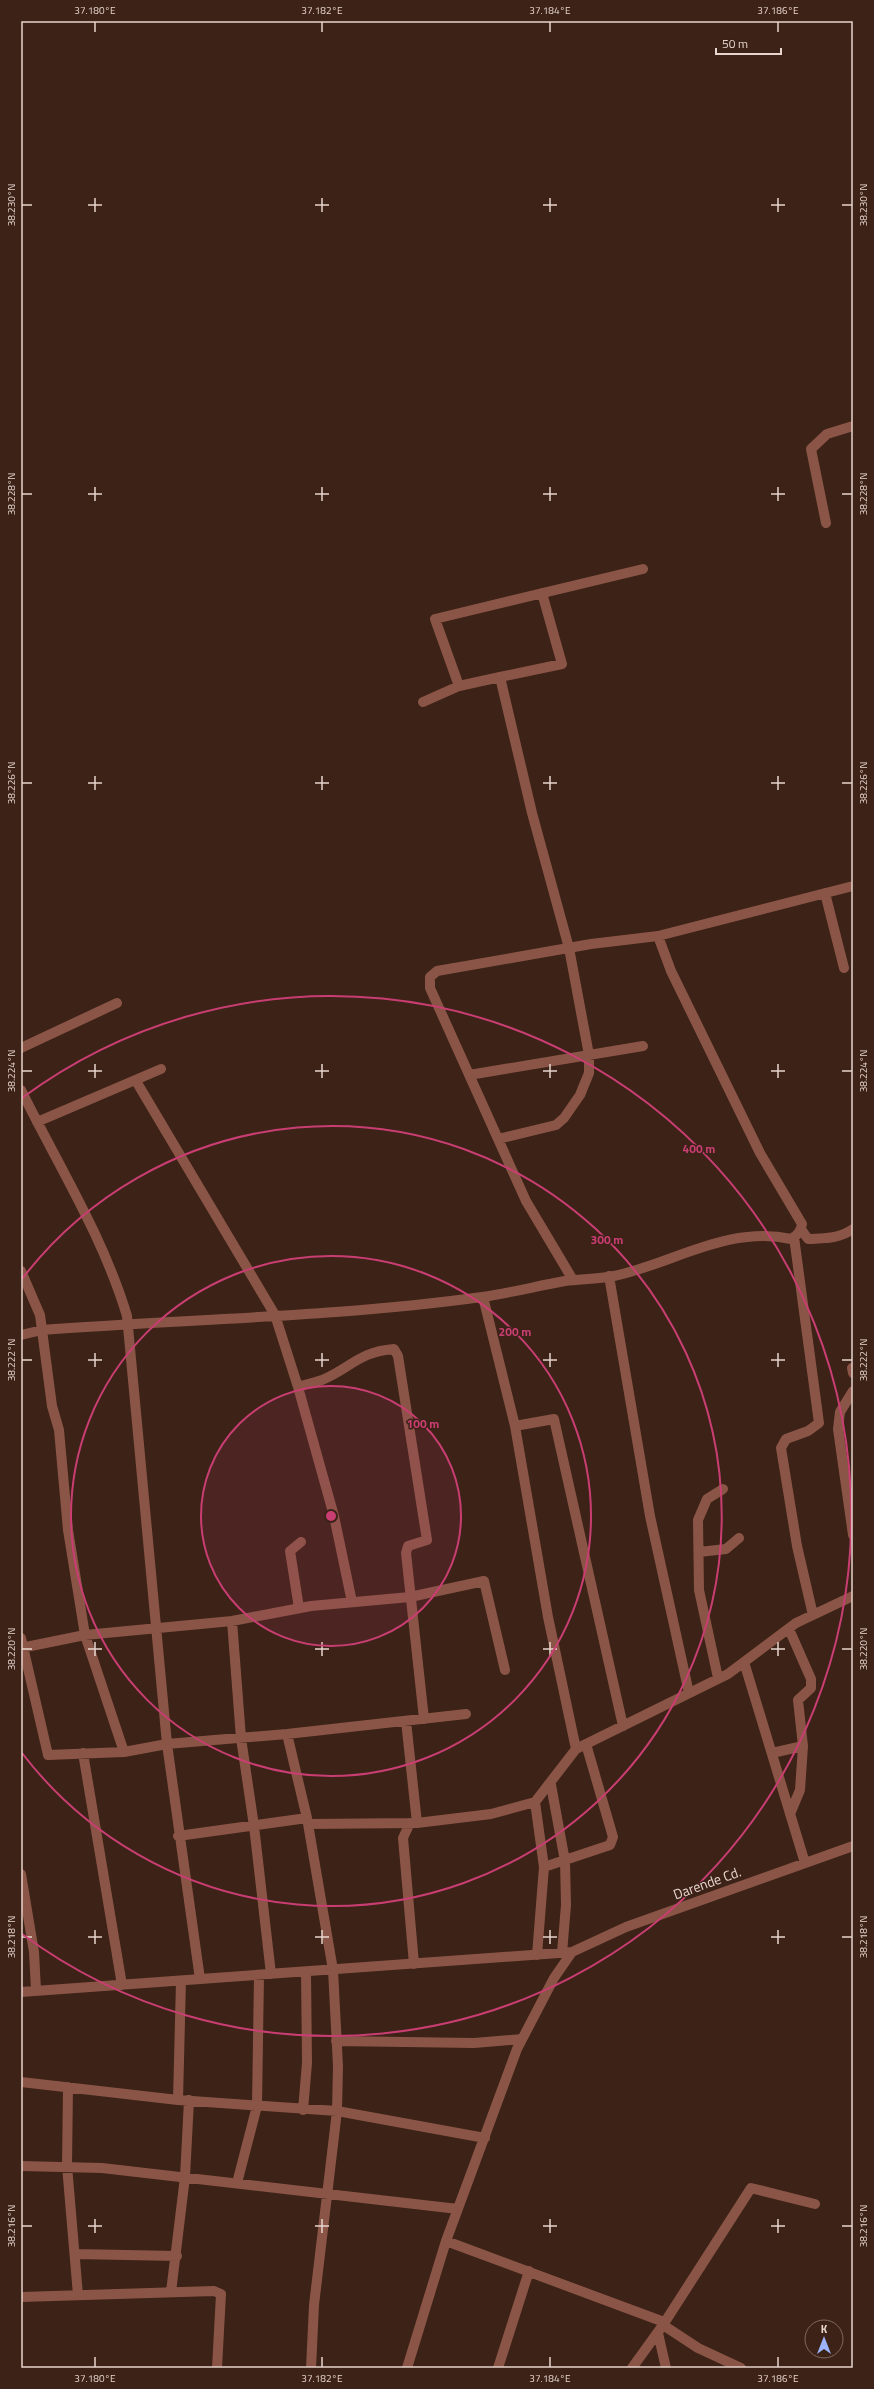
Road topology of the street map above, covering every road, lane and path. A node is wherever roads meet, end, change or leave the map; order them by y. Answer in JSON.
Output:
{"nodes":[{"id":1,"x":853,"y":426,"type":"edge"},
{"id":2,"x":826,"y":523,"type":"dead end"},
{"id":3,"x":643,"y":569,"type":"dead end"},
{"id":4,"x":542,"y":593,"type":"junction"},
{"id":5,"x":500,"y":677,"type":"junction"},
{"id":6,"x":459,"y":686,"type":"junction"},
{"id":7,"x":423,"y":702,"type":"dead end"},
{"id":8,"x":853,"y":886,"type":"edge"},
{"id":9,"x":825,"y":893,"type":"junction"},
{"id":10,"x":658,"y":936,"type":"junction"},
{"id":11,"x":569,"y":948,"type":"junction"},
{"id":12,"x":844,"y":968,"type":"dead end"},
{"id":13,"x":117,"y":1002,"type":"dead end"},
{"id":14,"x":642,"y":1046,"type":"dead end"},
{"id":15,"x":21,"y":1048,"type":"edge"},
{"id":16,"x":589,"y":1053,"type":"junction"},
{"id":17,"x":161,"y":1069,"type":"dead end"},
{"id":18,"x":469,"y":1075,"type":"junction"},
{"id":19,"x":136,"y":1081,"type":"junction"},
{"id":20,"x":21,"y":1090,"type":"edge"},
{"id":21,"x":37,"y":1122,"type":"junction"},
{"id":22,"x":498,"y":1139,"type":"junction"},
{"id":23,"x":853,"y":1229,"type":"edge"},
{"id":24,"x":797,"y":1233,"type":"junction"},
{"id":25,"x":21,"y":1271,"type":"edge"},
{"id":26,"x":609,"y":1276,"type":"junction"},
{"id":27,"x":573,"y":1280,"type":"junction"},
{"id":28,"x":483,"y":1297,"type":"junction"},
{"id":29,"x":275,"y":1315,"type":"junction"},
{"id":30,"x":126,"y":1324,"type":"junction"},
{"id":31,"x":42,"y":1330,"type":"junction"},
{"id":32,"x":21,"y":1335,"type":"edge"},
{"id":33,"x":298,"y":1387,"type":"junction"},
{"id":34,"x":853,"y":1391,"type":"edge"},
{"id":35,"x":514,"y":1426,"type":"junction"},
{"id":36,"x":723,"y":1489,"type":"dead end"},
{"id":37,"x":853,"y":1535,"type":"edge"},
{"id":38,"x":739,"y":1538,"type":"dead end"},
{"id":39,"x":301,"y":1542,"type":"dead end"},
{"id":40,"x":699,"y":1552,"type":"junction"},
{"id":41,"x":853,"y":1596,"type":"edge"},
{"id":42,"x":410,"y":1597,"type":"junction"},
{"id":43,"x":352,"y":1602,"type":"junction"},
{"id":44,"x":299,"y":1608,"type":"junction"},
{"id":45,"x":813,"y":1615,"type":"junction"},
{"id":46,"x":232,"y":1621,"type":"junction"},
{"id":47,"x":158,"y":1627,"type":"junction"},
{"id":48,"x":789,"y":1628,"type":"junction"},
{"id":49,"x":85,"y":1635,"type":"junction"},
{"id":50,"x":22,"y":1644,"type":"edge"},
{"id":51,"x":744,"y":1662,"type":"junction"},
{"id":52,"x":505,"y":1670,"type":"dead end"},
{"id":53,"x":718,"y":1678,"type":"junction"},
{"id":54,"x":689,"y":1693,"type":"junction"},
{"id":55,"x":466,"y":1714,"type":"dead end"},
{"id":56,"x":424,"y":1719,"type":"junction"},
{"id":57,"x":406,"y":1722,"type":"junction"},
{"id":58,"x":623,"y":1726,"type":"junction"},
{"id":59,"x":287,"y":1734,"type":"junction"},
{"id":60,"x":241,"y":1738,"type":"junction"},
{"id":61,"x":167,"y":1744,"type":"junction"},
{"id":62,"x":586,"y":1744,"type":"junction"},
{"id":63,"x":803,"y":1746,"type":"junction"},
{"id":64,"x":576,"y":1750,"type":"junction"},
{"id":65,"x":124,"y":1752,"type":"junction"},
{"id":66,"x":83,"y":1753,"type":"junction"},
{"id":67,"x":772,"y":1753,"type":"junction"},
{"id":68,"x":550,"y":1784,"type":"junction"},
{"id":69,"x":535,"y":1802,"type":"junction"},
{"id":70,"x":790,"y":1814,"type":"junction"},
{"id":71,"x":307,"y":1821,"type":"junction"},
{"id":72,"x":413,"y":1823,"type":"junction"},
{"id":73,"x":254,"y":1826,"type":"junction"},
{"id":74,"x":178,"y":1836,"type":"junction"},
{"id":75,"x":853,"y":1846,"type":"edge"},
{"id":76,"x":564,"y":1861,"type":"junction"},
{"id":77,"x":805,"y":1863,"type":"junction"},
{"id":78,"x":544,"y":1867,"type":"junction"},
{"id":79,"x":21,"y":1874,"type":"edge"},
{"id":80,"x":572,"y":1952,"type":"junction"},
{"id":81,"x":562,"y":1953,"type":"junction"},
{"id":82,"x":536,"y":1955,"type":"junction"},
{"id":83,"x":414,"y":1964,"type":"junction"},
{"id":84,"x":333,"y":1970,"type":"junction"},
{"id":85,"x":306,"y":1972,"type":"junction"},
{"id":86,"x":271,"y":1974,"type":"junction"},
{"id":87,"x":259,"y":1975,"type":"junction"},
{"id":88,"x":200,"y":1979,"type":"junction"},
{"id":89,"x":180,"y":1981,"type":"junction"},
{"id":90,"x":122,"y":1985,"type":"junction"},
{"id":91,"x":36,"y":1990,"type":"junction"},
{"id":92,"x":21,"y":1992,"type":"edge"},
{"id":93,"x":522,"y":2039,"type":"junction"},
{"id":94,"x":336,"y":2041,"type":"junction"},
{"id":95,"x":21,"y":2082,"type":"edge"},
{"id":96,"x":68,"y":2087,"type":"junction"},
{"id":97,"x":183,"y":2100,"type":"junction"},
{"id":98,"x":257,"y":2106,"type":"junction"},
{"id":99,"x":303,"y":2110,"type":"junction"},
{"id":100,"x":337,"y":2111,"type":"junction"},
{"id":101,"x":485,"y":2138,"type":"junction"},
{"id":102,"x":21,"y":2166,"type":"edge"},
{"id":103,"x":67,"y":2166,"type":"junction"},
{"id":104,"x":185,"y":2177,"type":"junction"},
{"id":105,"x":237,"y":2183,"type":"junction"},
{"id":106,"x":327,"y":2193,"type":"junction"},
{"id":107,"x":815,"y":2204,"type":"dead end"},
{"id":108,"x":458,"y":2209,"type":"junction"},
{"id":109,"x":446,"y":2241,"type":"junction"},
{"id":110,"x":74,"y":2254,"type":"junction"},
{"id":111,"x":176,"y":2256,"type":"junction"},
{"id":112,"x":529,"y":2271,"type":"junction"},
{"id":113,"x":171,"y":2292,"type":"junction"},
{"id":114,"x":78,"y":2295,"type":"junction"},
{"id":115,"x":21,"y":2297,"type":"edge"},
{"id":116,"x":662,"y":2327,"type":"junction"},
{"id":117,"x":217,"y":2368,"type":"edge"},
{"id":118,"x":311,"y":2368,"type":"edge"},
{"id":119,"x":407,"y":2368,"type":"edge"},
{"id":120,"x":498,"y":2368,"type":"edge"},
{"id":121,"x":632,"y":2368,"type":"edge"},
{"id":122,"x":666,"y":2368,"type":"edge"},
{"id":123,"x":741,"y":2368,"type":"edge"}],
"edges":[{"from":1,"to":2,"type":"street"},
{"from":3,"to":4,"type":"street"},
{"from":4,"to":5,"type":"street"},
{"from":4,"to":6,"type":"street"},
{"from":5,"to":6,"type":"street"},
{"from":5,"to":11,"type":"street"},
{"from":6,"to":7,"type":"street"},
{"from":8,"to":9,"type":"street"},
{"from":9,"to":10,"type":"street"},
{"from":9,"to":12,"type":"street"},
{"from":10,"to":11,"type":"street"},
{"from":10,"to":24,"type":"street"},
{"from":11,"to":16,"type":"street"},
{"from":11,"to":18,"type":"street"},
{"from":13,"to":15,"type":"street"},
{"from":14,"to":16,"type":"street"},
{"from":16,"to":18,"type":"street"},
{"from":16,"to":22,"type":"street"},
{"from":17,"to":19,"type":"street"},
{"from":18,"to":22,"type":"street"},
{"from":19,"to":21,"type":"street"},
{"from":19,"to":29,"type":"street"},
{"from":20,"to":21,"type":"street"},
{"from":21,"to":30,"type":"street"},
{"from":22,"to":27,"type":"street"},
{"from":23,"to":24,"type":"street"},
{"from":24,"to":26,"type":"street"},
{"from":24,"to":45,"type":"street"},
{"from":25,"to":31,"type":"street"},
{"from":26,"to":27,"type":"street"},
{"from":26,"to":54,"type":"street"},
{"from":27,"to":28,"type":"street"},
{"from":28,"to":29,"type":"street"},
{"from":28,"to":35,"type":"street"},
{"from":29,"to":30,"type":"street"},
{"from":29,"to":33,"type":"street"},
{"from":30,"to":31,"type":"street"},
{"from":30,"to":47,"type":"street"},
{"from":31,"to":32,"type":"street"},
{"from":31,"to":49,"type":"street"},
{"from":33,"to":42,"type":"street"},
{"from":33,"to":43,"type":"street"},
{"from":34,"to":37,"type":"street"},
{"from":35,"to":58,"type":"street"},
{"from":35,"to":64,"type":"street"},
{"from":36,"to":40,"type":"street"},
{"from":38,"to":40,"type":"street"},
{"from":39,"to":44,"type":"street"},
{"from":40,"to":53,"type":"street"},
{"from":41,"to":45,"type":"street"},
{"from":42,"to":43,"type":"street"},
{"from":42,"to":52,"type":"street"},
{"from":42,"to":56,"type":"street"},
{"from":43,"to":44,"type":"street"},
{"from":44,"to":46,"type":"street"},
{"from":45,"to":48,"type":"street"},
{"from":46,"to":47,"type":"street"},
{"from":46,"to":60,"type":"street"},
{"from":47,"to":49,"type":"street"},
{"from":47,"to":61,"type":"street"},
{"from":48,"to":51,"type":"street"},
{"from":48,"to":63,"type":"street"},
{"from":49,"to":50,"type":"street"},
{"from":49,"to":65,"type":"street"},
{"from":50,"to":66,"type":"street"},
{"from":51,"to":53,"type":"street"},
{"from":51,"to":67,"type":"street"},
{"from":53,"to":54,"type":"street"},
{"from":54,"to":58,"type":"street"},
{"from":55,"to":56,"type":"street"},
{"from":56,"to":57,"type":"street"},
{"from":57,"to":59,"type":"street"},
{"from":57,"to":72,"type":"street"},
{"from":58,"to":62,"type":"street"},
{"from":59,"to":60,"type":"street"},
{"from":59,"to":71,"type":"street"},
{"from":60,"to":61,"type":"street"},
{"from":60,"to":73,"type":"street"},
{"from":61,"to":65,"type":"street"},
{"from":61,"to":74,"type":"street"},
{"from":62,"to":64,"type":"street"},
{"from":62,"to":76,"type":"street"},
{"from":63,"to":67,"type":"street"},
{"from":63,"to":70,"type":"street"},
{"from":64,"to":68,"type":"street"},
{"from":65,"to":66,"type":"street"},
{"from":66,"to":90,"type":"street"},
{"from":67,"to":70,"type":"street"},
{"from":68,"to":69,"type":"street"},
{"from":68,"to":76,"type":"street"},
{"from":69,"to":72,"type":"street"},
{"from":69,"to":78,"type":"street"},
{"from":70,"to":77,"type":"street"},
{"from":71,"to":72,"type":"street"},
{"from":71,"to":73,"type":"street"},
{"from":71,"to":84,"type":"street"},
{"from":72,"to":83,"type":"street"},
{"from":73,"to":74,"type":"street"},
{"from":73,"to":86,"type":"street"},
{"from":74,"to":88,"type":"street"},
{"from":75,"to":77,"type":"street","name":"Darende Cd."},
{"from":76,"to":78,"type":"street"},
{"from":76,"to":81,"type":"street"},
{"from":77,"to":80,"type":"street","name":"Darende Cd."},
{"from":78,"to":82,"type":"street"},
{"from":79,"to":91,"type":"street"},
{"from":80,"to":81,"type":"street"},
{"from":80,"to":93,"type":"street"},
{"from":81,"to":82,"type":"street"},
{"from":82,"to":83,"type":"street"},
{"from":83,"to":84,"type":"street"},
{"from":84,"to":85,"type":"street"},
{"from":84,"to":94,"type":"street"},
{"from":85,"to":86,"type":"street"},
{"from":85,"to":99,"type":"street"},
{"from":86,"to":87,"type":"street"},
{"from":87,"to":88,"type":"street"},
{"from":87,"to":98,"type":"street"},
{"from":88,"to":89,"type":"street"},
{"from":89,"to":90,"type":"street"},
{"from":89,"to":97,"type":"street"},
{"from":90,"to":91,"type":"street"},
{"from":91,"to":92,"type":"street"},
{"from":93,"to":94,"type":"street"},
{"from":93,"to":101,"type":"street"},
{"from":94,"to":100,"type":"street"},
{"from":95,"to":96,"type":"street"},
{"from":96,"to":97,"type":"street"},
{"from":96,"to":103,"type":"street"},
{"from":97,"to":98,"type":"street"},
{"from":97,"to":104,"type":"street"},
{"from":98,"to":99,"type":"street"},
{"from":98,"to":105,"type":"street"},
{"from":99,"to":100,"type":"street"},
{"from":100,"to":101,"type":"street"},
{"from":100,"to":106,"type":"street"},
{"from":101,"to":108,"type":"street"},
{"from":102,"to":103,"type":"street"},
{"from":103,"to":104,"type":"street"},
{"from":103,"to":110,"type":"street"},
{"from":104,"to":105,"type":"street"},
{"from":104,"to":111,"type":"street"},
{"from":105,"to":106,"type":"street"},
{"from":106,"to":108,"type":"street"},
{"from":106,"to":118,"type":"street"},
{"from":107,"to":116,"type":"street"},
{"from":108,"to":109,"type":"street"},
{"from":109,"to":112,"type":"street"},
{"from":109,"to":119,"type":"street"},
{"from":110,"to":111,"type":"street"},
{"from":110,"to":114,"type":"street"},
{"from":111,"to":113,"type":"street"},
{"from":112,"to":116,"type":"street"},
{"from":112,"to":120,"type":"street"},
{"from":113,"to":114,"type":"street"},
{"from":113,"to":117,"type":"street"},
{"from":114,"to":115,"type":"street"},
{"from":116,"to":121,"type":"street"},
{"from":116,"to":122,"type":"street"},
{"from":116,"to":123,"type":"street"}]}
